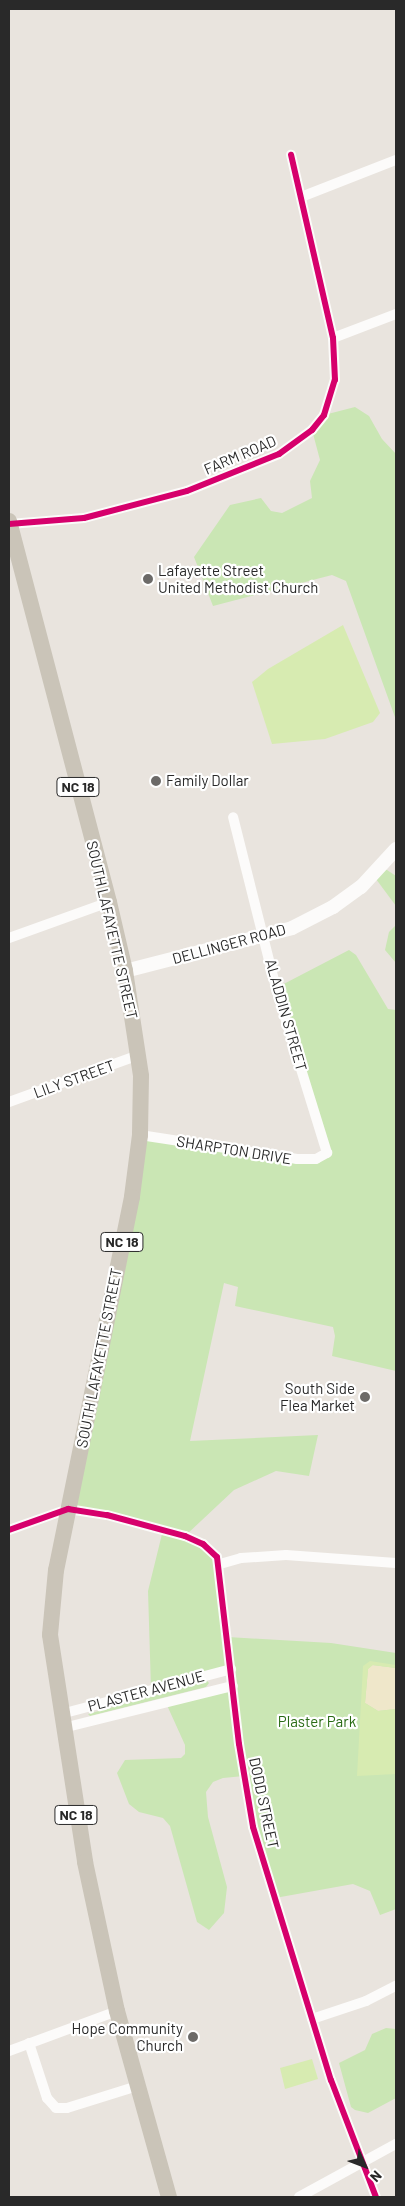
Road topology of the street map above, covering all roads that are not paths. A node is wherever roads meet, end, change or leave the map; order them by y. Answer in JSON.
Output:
{"nodes":[{"id":1,"x":291,"y":155,"type":"dead end"},
{"id":2,"x":396,"y":160,"type":"edge"},
{"id":3,"x":301,"y":197,"type":"junction"},
{"id":4,"x":396,"y":314,"type":"edge"},
{"id":5,"x":333,"y":338,"type":"junction"},
{"id":6,"x":9,"y":523,"type":"edge"},
{"id":7,"x":233,"y":817,"type":"dead end"},
{"id":8,"x":396,"y":848,"type":"edge"},
{"id":9,"x":109,"y":902,"type":"junction"},
{"id":10,"x":264,"y":937,"type":"junction"},
{"id":11,"x":9,"y":938,"type":"edge"},
{"id":12,"x":125,"y":971,"type":"junction"},
{"id":13,"x":139,"y":1055,"type":"junction"},
{"id":14,"x":9,"y":1102,"type":"edge"},
{"id":15,"x":140,"y":1135,"type":"junction"},
{"id":16,"x":327,"y":1153,"type":"joint"},
{"id":17,"x":68,"y":1509,"type":"junction"},
{"id":18,"x":9,"y":1530,"type":"edge"},
{"id":19,"x":220,"y":1564,"type":"junction"},
{"id":20,"x":396,"y":1564,"type":"edge"},
{"id":21,"x":231,"y":1668,"type":"junction"},
{"id":22,"x":233,"y":1686,"type":"junction"},
{"id":23,"x":62,"y":1721,"type":"junction"},
{"id":24,"x":396,"y":1986,"type":"edge"},
{"id":25,"x":117,"y":2011,"type":"junction"},
{"id":26,"x":312,"y":2019,"type":"junction"},
{"id":27,"x":29,"y":2043,"type":"junction"},
{"id":28,"x":9,"y":2051,"type":"edge"},
{"id":29,"x":137,"y":2086,"type":"junction"},
{"id":30,"x":396,"y":2144,"type":"edge"},
{"id":31,"x":365,"y":2162,"type":"junction"},
{"id":32,"x":169,"y":2197,"type":"edge"},
{"id":33,"x":299,"y":2197,"type":"edge"},
{"id":34,"x":376,"y":2197,"type":"edge"}],
"edges":[{"from":1,"to":3,"type":"street","name":"FARM ROAD"},
{"from":2,"to":3,"type":"street"},
{"from":3,"to":5,"type":"street","name":"FARM ROAD"},
{"from":4,"to":5,"type":"street"},
{"from":5,"to":6,"type":"street","name":"FARM ROAD"},
{"from":6,"to":9,"type":"main road","name":"SOUTH LAFAYETTE STREET","number":"NC 18"},
{"from":7,"to":10,"type":"street","name":"ALADDIN STREET"},
{"from":8,"to":10,"type":"street","name":"DELLINGER ROAD"},
{"from":9,"to":11,"type":"street"},
{"from":9,"to":12,"type":"main road","name":"SOUTH LAFAYETTE STREET","number":"NC 18"},
{"from":10,"to":12,"type":"street","name":"DELLINGER ROAD"},
{"from":10,"to":16,"type":"street","name":"ALADDIN STREET"},
{"from":12,"to":13,"type":"main road","name":"SOUTH LAFAYETTE STREET","number":"NC 18"},
{"from":13,"to":14,"type":"street","name":"LILY STREET"},
{"from":13,"to":15,"type":"main road","name":"SOUTH LAFAYETTE STREET","number":"NC 18"},
{"from":15,"to":16,"type":"street","name":"SHARPTON DRIVE"},
{"from":15,"to":17,"type":"main road","name":"SOUTH LAFAYETTE STREET","number":"NC 18"},
{"from":17,"to":18,"type":"street"},
{"from":17,"to":19,"type":"street"},
{"from":17,"to":23,"type":"main road","name":"SOUTH LAFAYETTE STREET","number":"NC 18"},
{"from":19,"to":20,"type":"street"},
{"from":19,"to":21,"type":"street","name":"DODD STREET"},
{"from":21,"to":22,"type":"street","name":"DODD STREET"},
{"from":21,"to":23,"type":"street","name":"PLASTER AVENUE"},
{"from":22,"to":23,"type":"street","name":"PLASTER AVENUE"},
{"from":22,"to":26,"type":"street","name":"DODD STREET"},
{"from":23,"to":25,"type":"main road","name":"SOUTH LAFAYETTE STREET","number":"NC 18"},
{"from":24,"to":26,"type":"street"},
{"from":25,"to":27,"type":"street"},
{"from":25,"to":29,"type":"main road","name":"SOUTH LAFAYETTE STREET","number":"NC 18"},
{"from":26,"to":31,"type":"street","name":"DODD STREET"},
{"from":27,"to":28,"type":"street"},
{"from":27,"to":29,"type":"street"},
{"from":29,"to":32,"type":"main road","name":"SOUTH LAFAYETTE STREET","number":"NC 18"},
{"from":30,"to":31,"type":"street"},
{"from":31,"to":33,"type":"street"},
{"from":31,"to":34,"type":"street","name":"DODD STREET"}]}
